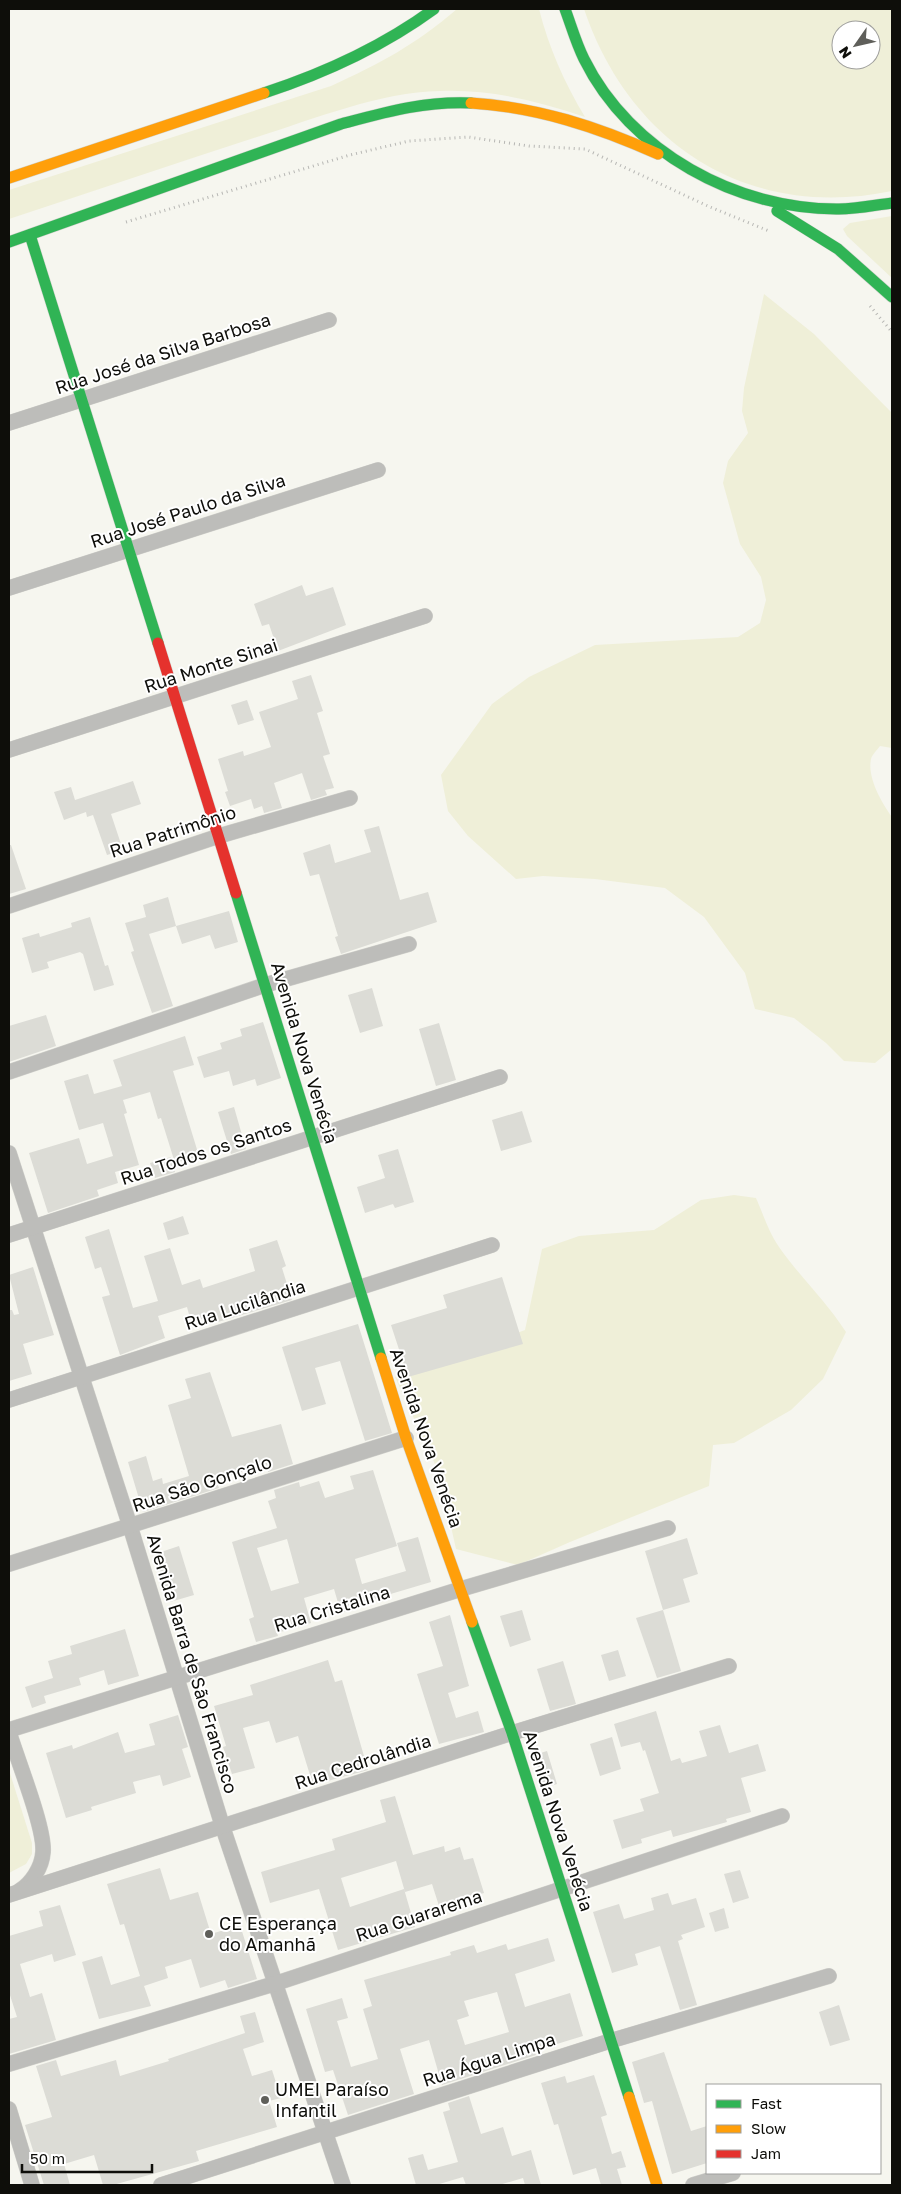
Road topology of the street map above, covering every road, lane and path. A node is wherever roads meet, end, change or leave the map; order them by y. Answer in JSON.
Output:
{"nodes":[{"id":1,"x":434,"y":9,"type":"edge"},
{"id":2,"x":565,"y":9,"type":"edge"},
{"id":3,"x":675,"y":162,"type":"junction"},
{"id":4,"x":9,"y":178,"type":"edge"},
{"id":5,"x":746,"y":196,"type":"junction"},
{"id":6,"x":892,"y":203,"type":"edge"},
{"id":7,"x":121,"y":223,"type":"dead end"},
{"id":8,"x":774,"y":233,"type":"dead end"},
{"id":9,"x":30,"y":235,"type":"junction"},
{"id":10,"x":9,"y":242,"type":"edge"},
{"id":11,"x":892,"y":297,"type":"edge"},
{"id":12,"x":864,"y":299,"type":"dead end"},
{"id":13,"x":330,"y":320,"type":"dead end"},
{"id":14,"x":892,"y":332,"type":"edge"},
{"id":15,"x":82,"y":399,"type":"junction"},
{"id":16,"x":9,"y":423,"type":"edge"},
{"id":17,"x":378,"y":470,"type":"dead end"},
{"id":18,"x":128,"y":550,"type":"junction"},
{"id":19,"x":9,"y":588,"type":"edge"},
{"id":20,"x":425,"y":616,"type":"dead end"},
{"id":21,"x":175,"y":698,"type":"junction"},
{"id":22,"x":9,"y":750,"type":"edge"},
{"id":23,"x":350,"y":798,"type":"dead end"},
{"id":24,"x":219,"y":836,"type":"junction"},
{"id":25,"x":9,"y":906,"type":"edge"},
{"id":26,"x":409,"y":944,"type":"dead end"},
{"id":27,"x":265,"y":984,"type":"junction"},
{"id":28,"x":9,"y":1072,"type":"edge"},
{"id":29,"x":500,"y":1077,"type":"dead end"},
{"id":30,"x":311,"y":1138,"type":"junction"},
{"id":31,"x":9,"y":1153,"type":"edge"},
{"id":32,"x":33,"y":1227,"type":"junction"},
{"id":33,"x":9,"y":1235,"type":"edge"},
{"id":34,"x":492,"y":1245,"type":"dead end"},
{"id":35,"x":358,"y":1288,"type":"junction"},
{"id":36,"x":82,"y":1377,"type":"junction"},
{"id":37,"x":9,"y":1400,"type":"edge"},
{"id":38,"x":406,"y":1438,"type":"junction"},
{"id":39,"x":130,"y":1526,"type":"junction"},
{"id":40,"x":668,"y":1528,"type":"dead end"},
{"id":41,"x":9,"y":1564,"type":"edge"},
{"id":42,"x":461,"y":1589,"type":"junction"},
{"id":43,"x":729,"y":1666,"type":"dead end"},
{"id":44,"x":177,"y":1677,"type":"junction"},
{"id":45,"x":9,"y":1731,"type":"edge"},
{"id":46,"x":512,"y":1733,"type":"junction"},
{"id":47,"x":782,"y":1816,"type":"dead end"},
{"id":48,"x":224,"y":1828,"type":"junction"},
{"id":49,"x":561,"y":1888,"type":"junction"},
{"id":50,"x":11,"y":1895,"type":"edge"},
{"id":51,"x":830,"y":1976,"type":"dead end"},
{"id":52,"x":277,"y":1983,"type":"junction"},
{"id":53,"x":610,"y":2041,"type":"junction"},
{"id":54,"x":9,"y":2064,"type":"edge"},
{"id":55,"x":9,"y":2109,"type":"edge"},
{"id":56,"x":326,"y":2132,"type":"junction"},
{"id":57,"x":730,"y":2174,"type":"edge"},
{"id":58,"x":32,"y":2185,"type":"edge"},
{"id":59,"x":161,"y":2185,"type":"edge"},
{"id":60,"x":343,"y":2185,"type":"edge"},
{"id":61,"x":657,"y":2185,"type":"edge"},
{"id":62,"x":694,"y":2185,"type":"edge"}],
"edges":[{"from":1,"to":4,"type":"street"},
{"from":2,"to":3,"type":"street"},
{"from":3,"to":5,"type":"street"},
{"from":3,"to":9,"type":"street"},
{"from":5,"to":6,"type":"street"},
{"from":5,"to":11,"type":"street"},
{"from":7,"to":8,"type":"path"},
{"from":9,"to":10,"type":"street"},
{"from":9,"to":15,"type":"street","name":"Avenida Nova Venécia"},
{"from":12,"to":14,"type":"path"},
{"from":13,"to":15,"type":"street","name":"Rua José da Silva Barbosa"},
{"from":15,"to":16,"type":"street","name":"Rua José da Silva Barbosa"},
{"from":15,"to":18,"type":"street","name":"Avenida Nova Venécia"},
{"from":17,"to":18,"type":"street","name":"Rua José Paulo da Silva"},
{"from":18,"to":19,"type":"street","name":"Rua José Paulo da Silva"},
{"from":18,"to":21,"type":"street","name":"Avenida Nova Venécia"},
{"from":20,"to":21,"type":"street","name":"Rua Monte Sinai"},
{"from":21,"to":22,"type":"street","name":"Rua Monte Sinai"},
{"from":21,"to":24,"type":"street","name":"Avenida Nova Venécia"},
{"from":23,"to":24,"type":"street","name":"Rua Patrimônio"},
{"from":24,"to":25,"type":"street","name":"Rua Patrimônio"},
{"from":24,"to":27,"type":"street","name":"Avenida Nova Venécia"},
{"from":26,"to":27,"type":"street"},
{"from":27,"to":28,"type":"street"},
{"from":27,"to":30,"type":"street","name":"Avenida Nova Venécia"},
{"from":29,"to":30,"type":"street","name":"Rua Todos os Santos"},
{"from":30,"to":32,"type":"street","name":"Rua Todos os Santos"},
{"from":30,"to":35,"type":"street","name":"Avenida Nova Venécia"},
{"from":31,"to":32,"type":"street","name":"Avenida Barra de São Francisco"},
{"from":32,"to":33,"type":"street","name":"Rua Todos os Santos"},
{"from":32,"to":36,"type":"street","name":"Avenida Barra de São Francisco"},
{"from":34,"to":35,"type":"street","name":"Rua Lucilândia"},
{"from":35,"to":36,"type":"street","name":"Rua Lucilândia"},
{"from":35,"to":38,"type":"street","name":"Avenida Nova Venécia"},
{"from":36,"to":37,"type":"street","name":"Rua Lucilândia"},
{"from":36,"to":39,"type":"street","name":"Avenida Barra de São Francisco"},
{"from":38,"to":39,"type":"street","name":"Rua São Gonçalo"},
{"from":38,"to":42,"type":"street","name":"Avenida Nova Venécia"},
{"from":39,"to":41,"type":"street","name":"Rua São Gonçalo"},
{"from":39,"to":44,"type":"street","name":"Avenida Barra de São Francisco"},
{"from":40,"to":42,"type":"street","name":"Rua Cristalina"},
{"from":42,"to":44,"type":"street","name":"Rua Cristalina"},
{"from":42,"to":46,"type":"street","name":"Avenida Nova Venécia"},
{"from":43,"to":46,"type":"street","name":"Rua Cedrolândia"},
{"from":44,"to":45,"type":"street","name":"Rua Cristalina"},
{"from":44,"to":48,"type":"street","name":"Avenida Barra de São Francisco"},
{"from":45,"to":50,"type":"street"},
{"from":46,"to":48,"type":"street","name":"Rua Cedrolândia"},
{"from":46,"to":49,"type":"street","name":"Avenida Nova Venécia"},
{"from":47,"to":49,"type":"street","name":"Rua Guararema"},
{"from":48,"to":50,"type":"street","name":"Rua Cedrolândia"},
{"from":48,"to":52,"type":"street","name":"Avenida Barra de São Francisco"},
{"from":49,"to":52,"type":"street","name":"Rua Guararema"},
{"from":49,"to":53,"type":"street","name":"Avenida Nova Venécia"},
{"from":51,"to":53,"type":"street","name":"Rua Água Limpa"},
{"from":52,"to":54,"type":"street","name":"Rua Guararema"},
{"from":52,"to":56,"type":"street","name":"Avenida Barra de São Francisco"},
{"from":53,"to":56,"type":"street","name":"Rua Água Limpa"},
{"from":53,"to":61,"type":"street","name":"Avenida Nova Venécia"},
{"from":55,"to":58,"type":"street"},
{"from":56,"to":59,"type":"street","name":"Rua Água Limpa"},
{"from":56,"to":60,"type":"street","name":"Avenida Barra de São Francisco"},
{"from":57,"to":62,"type":"street"}]}
